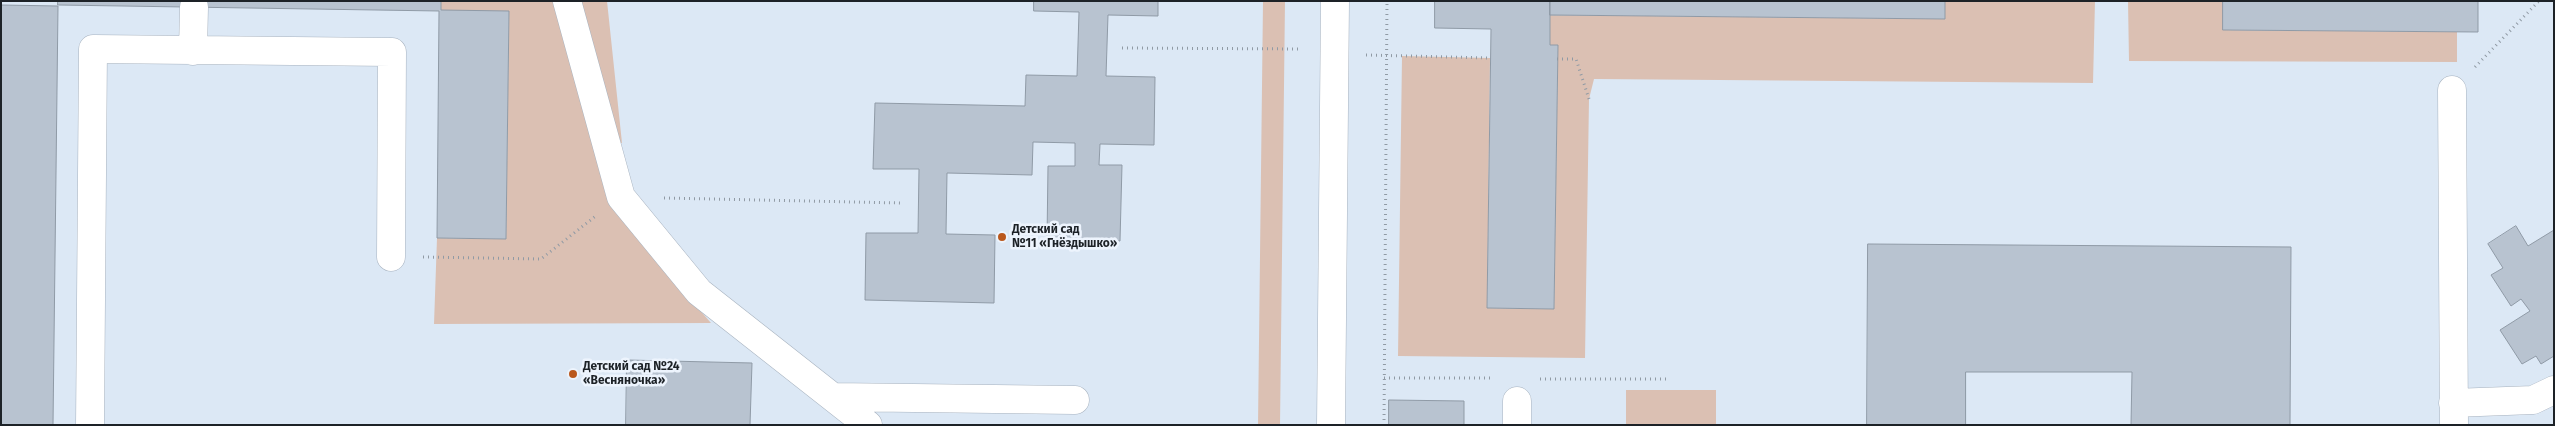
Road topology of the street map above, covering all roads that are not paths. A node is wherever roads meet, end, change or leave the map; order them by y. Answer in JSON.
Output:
{"nodes":[{"id":1,"x":567,"y":1,"type":"edge"},
{"id":2,"x":1335,"y":1,"type":"edge"},
{"id":3,"x":194,"y":7,"type":"dead end"},
{"id":4,"x":193,"y":51,"type":"junction"},
{"id":5,"x":2452,"y":90,"type":"road end"},
{"id":6,"x":391,"y":257,"type":"road end"},
{"id":7,"x":2554,"y":390,"type":"edge"},
{"id":8,"x":833,"y":397,"type":"junction"},
{"id":9,"x":1075,"y":400,"type":"dead end"},
{"id":10,"x":2454,"y":414,"type":"edge"},
{"id":11,"x":90,"y":425,"type":"edge"},
{"id":12,"x":868,"y":425,"type":"edge"},
{"id":13,"x":1331,"y":425,"type":"edge"}],
"edges":[{"from":1,"to":8,"type":"street"},
{"from":2,"to":13,"type":"street"},
{"from":3,"to":4,"type":"street"},
{"from":4,"to":6,"type":"street"},
{"from":4,"to":11,"type":"street"},
{"from":5,"to":10,"type":"street"},
{"from":7,"to":10,"type":"street"},
{"from":8,"to":9,"type":"street"},
{"from":8,"to":12,"type":"street"}]}
